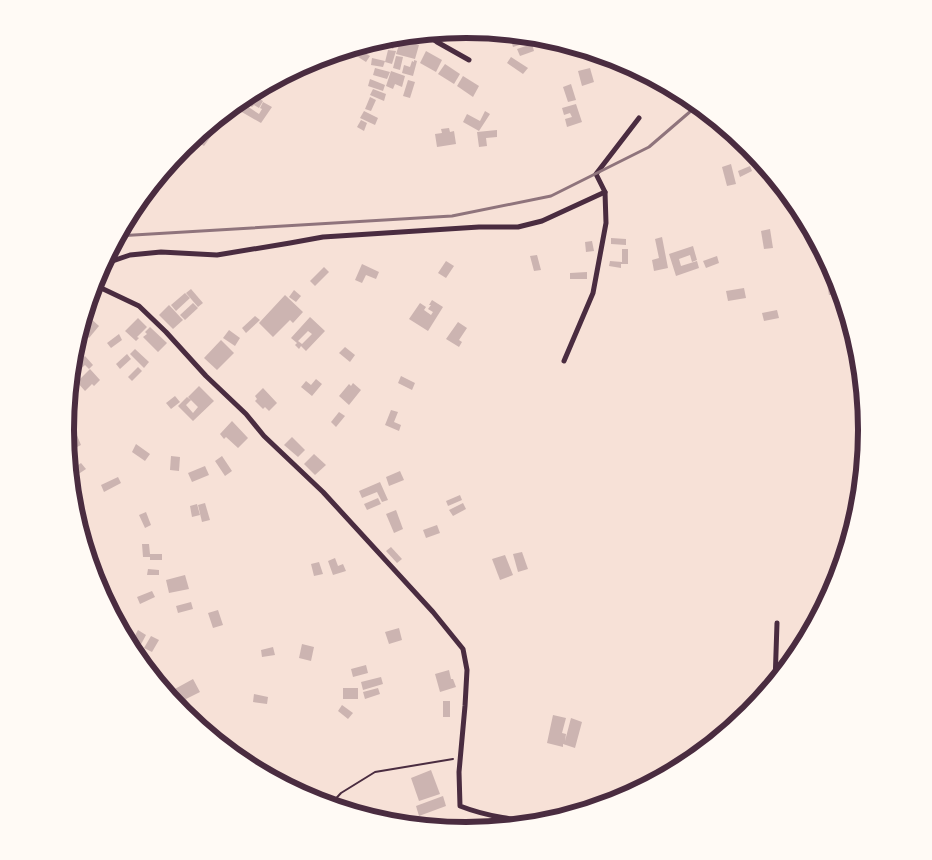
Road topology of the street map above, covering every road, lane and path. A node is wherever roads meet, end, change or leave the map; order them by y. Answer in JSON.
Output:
{"nodes":[{"id":1,"x":433,"y":39,"type":"edge"},
{"id":2,"x":469,"y":60,"type":"dead end"},
{"id":3,"x":639,"y":118,"type":"dead end"},
{"id":4,"x":605,"y":192,"type":"junction"},
{"id":5,"x":112,"y":261,"type":"edge"},
{"id":6,"x":100,"y":289,"type":"edge"},
{"id":7,"x":564,"y":361,"type":"dead end"},
{"id":8,"x":777,"y":623,"type":"dead end"},
{"id":9,"x":775,"y":671,"type":"edge"},
{"id":10,"x":461,"y":758,"type":"junction"},
{"id":11,"x":335,"y":800,"type":"edge"},
{"id":12,"x":512,"y":820,"type":"edge"}],
"edges":[{"from":1,"to":2,"type":"street"},
{"from":3,"to":4,"type":"street"},
{"from":4,"to":5,"type":"street"},
{"from":4,"to":7,"type":"street"},
{"from":6,"to":10,"type":"street"},
{"from":8,"to":9,"type":"street"},
{"from":10,"to":11,"type":"path"},
{"from":10,"to":12,"type":"street"}]}
